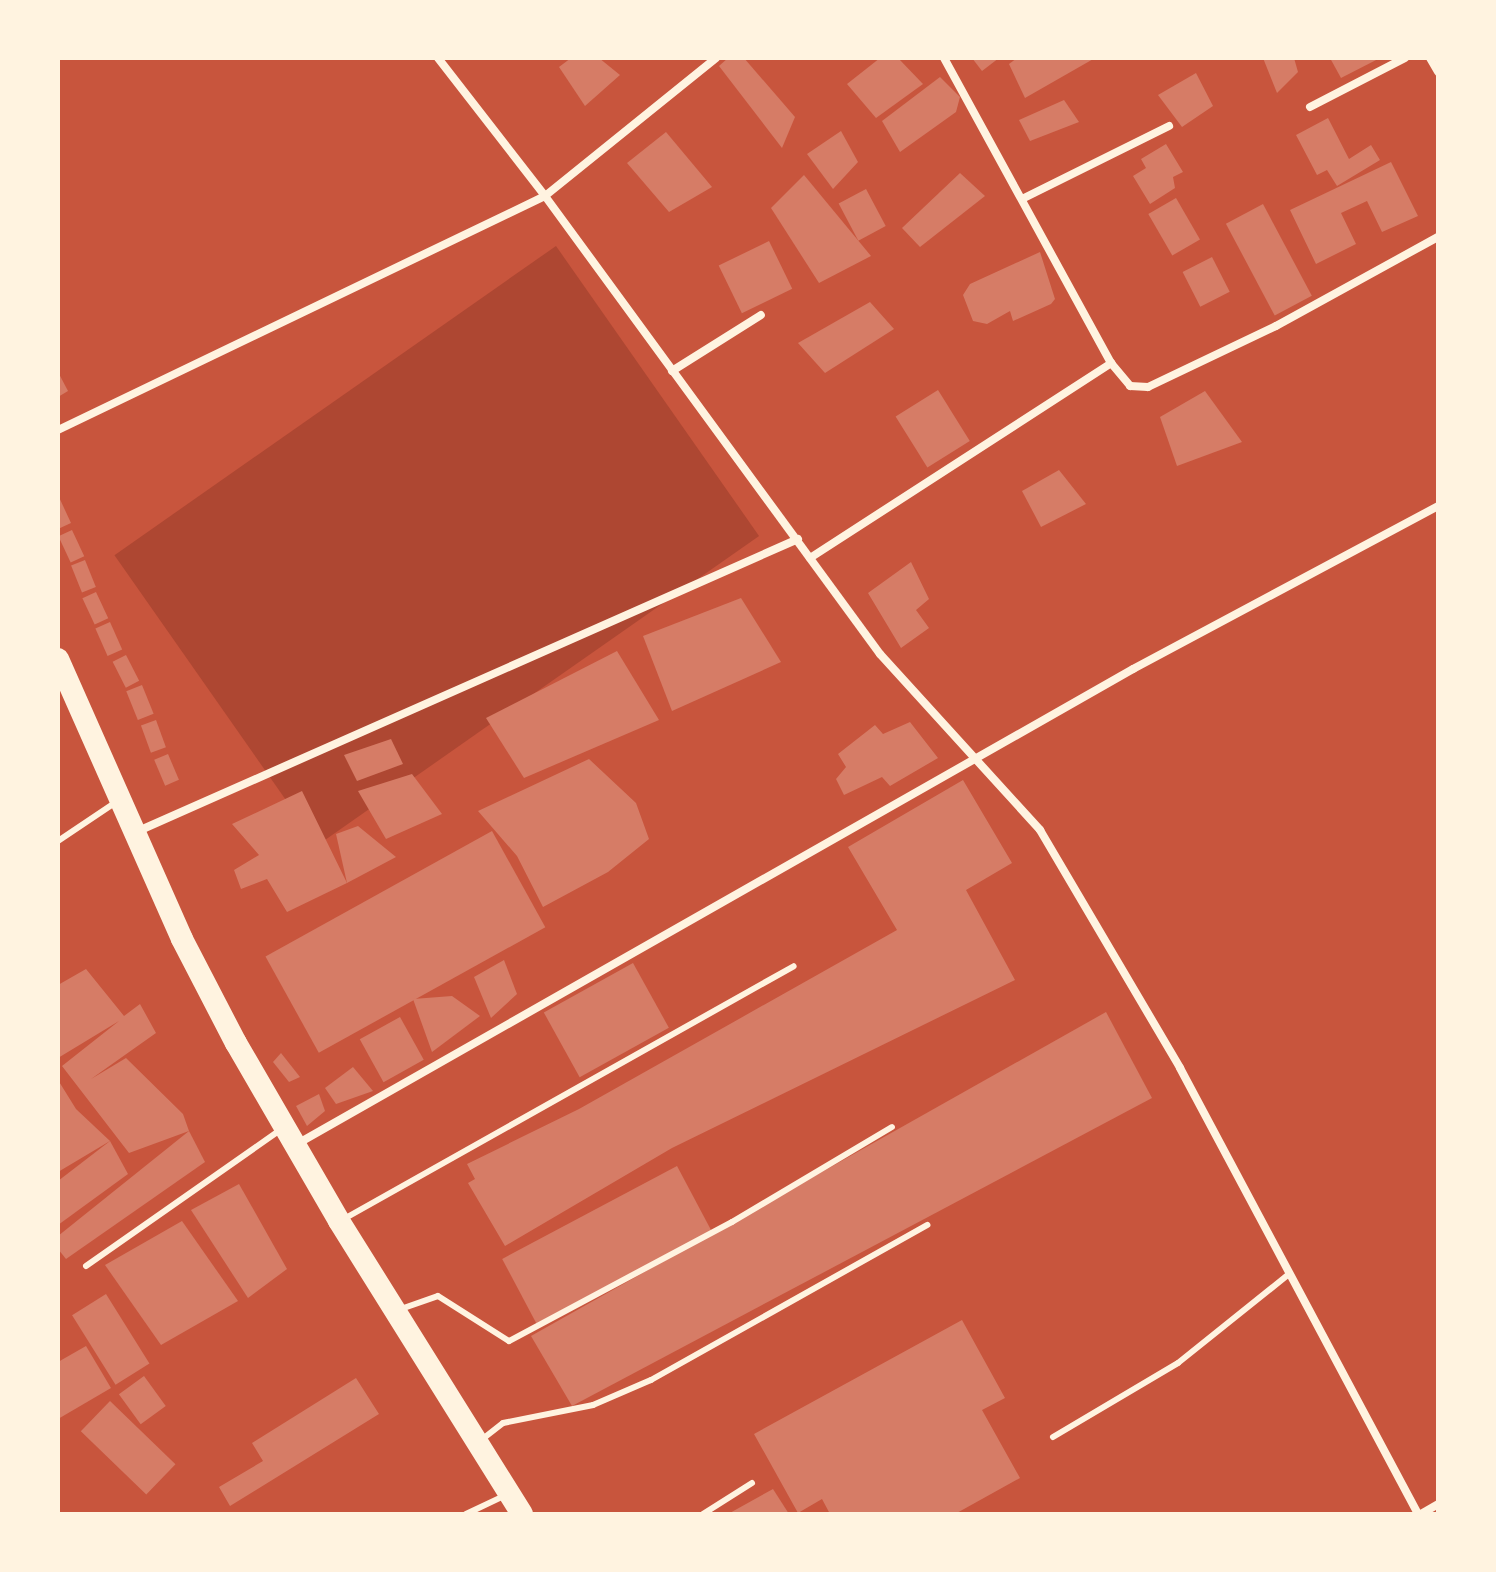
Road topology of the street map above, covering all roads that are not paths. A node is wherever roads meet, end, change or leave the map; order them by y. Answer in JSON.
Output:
{"nodes":[{"id":1,"x":438,"y":58,"type":"edge"},
{"id":2,"x":716,"y":58,"type":"edge"},
{"id":3,"x":944,"y":58,"type":"edge"},
{"id":4,"x":1405,"y":58,"type":"edge"},
{"id":5,"x":1430,"y":58,"type":"edge"},
{"id":6,"x":1438,"y":72,"type":"edge"},
{"id":7,"x":1310,"y":107,"type":"dead end"},
{"id":8,"x":1169,"y":126,"type":"dead end"},
{"id":9,"x":545,"y":196,"type":"junction"},
{"id":10,"x":1024,"y":198,"type":"junction"},
{"id":11,"x":1438,"y":237,"type":"edge"},
{"id":12,"x":761,"y":315,"type":"dead end"},
{"id":13,"x":1111,"y":363,"type":"junction"},
{"id":14,"x":672,"y":371,"type":"junction"},
{"id":15,"x":58,"y":430,"type":"edge"},
{"id":16,"x":1438,"y":506,"type":"edge"},
{"id":17,"x":798,"y":539,"type":"junction"},
{"id":18,"x":810,"y":558,"type":"junction"},
{"id":19,"x":58,"y":659,"type":"edge"},
{"id":20,"x":979,"y":761,"type":"junction"},
{"id":21,"x":119,"y":800,"type":"junction"},
{"id":22,"x":135,"y":833,"type":"junction"},
{"id":23,"x":58,"y":841,"type":"edge"},
{"id":24,"x":794,"y":966,"type":"dead end"},
{"id":25,"x":892,"y":1127,"type":"dead end"},
{"id":26,"x":288,"y":1137,"type":"junction"},
{"id":27,"x":339,"y":1221,"type":"junction"},
{"id":28,"x":927,"y":1225,"type":"dead end"},
{"id":29,"x":86,"y":1266,"type":"dead end"},
{"id":30,"x":1289,"y":1274,"type":"junction"},
{"id":31,"x":395,"y":1311,"type":"junction"},
{"id":32,"x":1053,"y":1437,"type":"dead end"},
{"id":33,"x":478,"y":1443,"type":"junction"},
{"id":34,"x":752,"y":1483,"type":"dead end"},
{"id":35,"x":509,"y":1493,"type":"junction"},
{"id":36,"x":1438,"y":1504,"type":"edge"},
{"id":37,"x":466,"y":1514,"type":"edge"},
{"id":38,"x":522,"y":1514,"type":"edge"},
{"id":39,"x":703,"y":1514,"type":"edge"},
{"id":40,"x":1419,"y":1514,"type":"edge"}],
"edges":[{"from":1,"to":9,"type":"street"},
{"from":2,"to":9,"type":"street"},
{"from":3,"to":10,"type":"street"},
{"from":4,"to":7,"type":"street"},
{"from":5,"to":6,"type":"street"},
{"from":8,"to":10,"type":"street"},
{"from":9,"to":14,"type":"street"},
{"from":9,"to":15,"type":"street"},
{"from":10,"to":13,"type":"street"},
{"from":11,"to":13,"type":"street"},
{"from":12,"to":14,"type":"street"},
{"from":13,"to":18,"type":"street"},
{"from":14,"to":17,"type":"street"},
{"from":16,"to":20,"type":"street"},
{"from":17,"to":18,"type":"street"},
{"from":17,"to":22,"type":"street"},
{"from":18,"to":20,"type":"street"},
{"from":19,"to":21,"type":"highway"},
{"from":20,"to":26,"type":"street"},
{"from":20,"to":30,"type":"street"},
{"from":21,"to":22,"type":"highway"},
{"from":21,"to":23,"type":"lane"},
{"from":22,"to":26,"type":"highway"},
{"from":24,"to":27,"type":"lane"},
{"from":25,"to":31,"type":"lane"},
{"from":26,"to":27,"type":"highway"},
{"from":26,"to":29,"type":"lane"},
{"from":27,"to":31,"type":"highway"},
{"from":28,"to":33,"type":"lane"},
{"from":30,"to":32,"type":"lane"},
{"from":30,"to":40,"type":"street"},
{"from":31,"to":33,"type":"highway"},
{"from":33,"to":35,"type":"highway"},
{"from":34,"to":39,"type":"lane"},
{"from":35,"to":37,"type":"lane"},
{"from":35,"to":38,"type":"highway"},
{"from":36,"to":40,"type":"street"}]}
